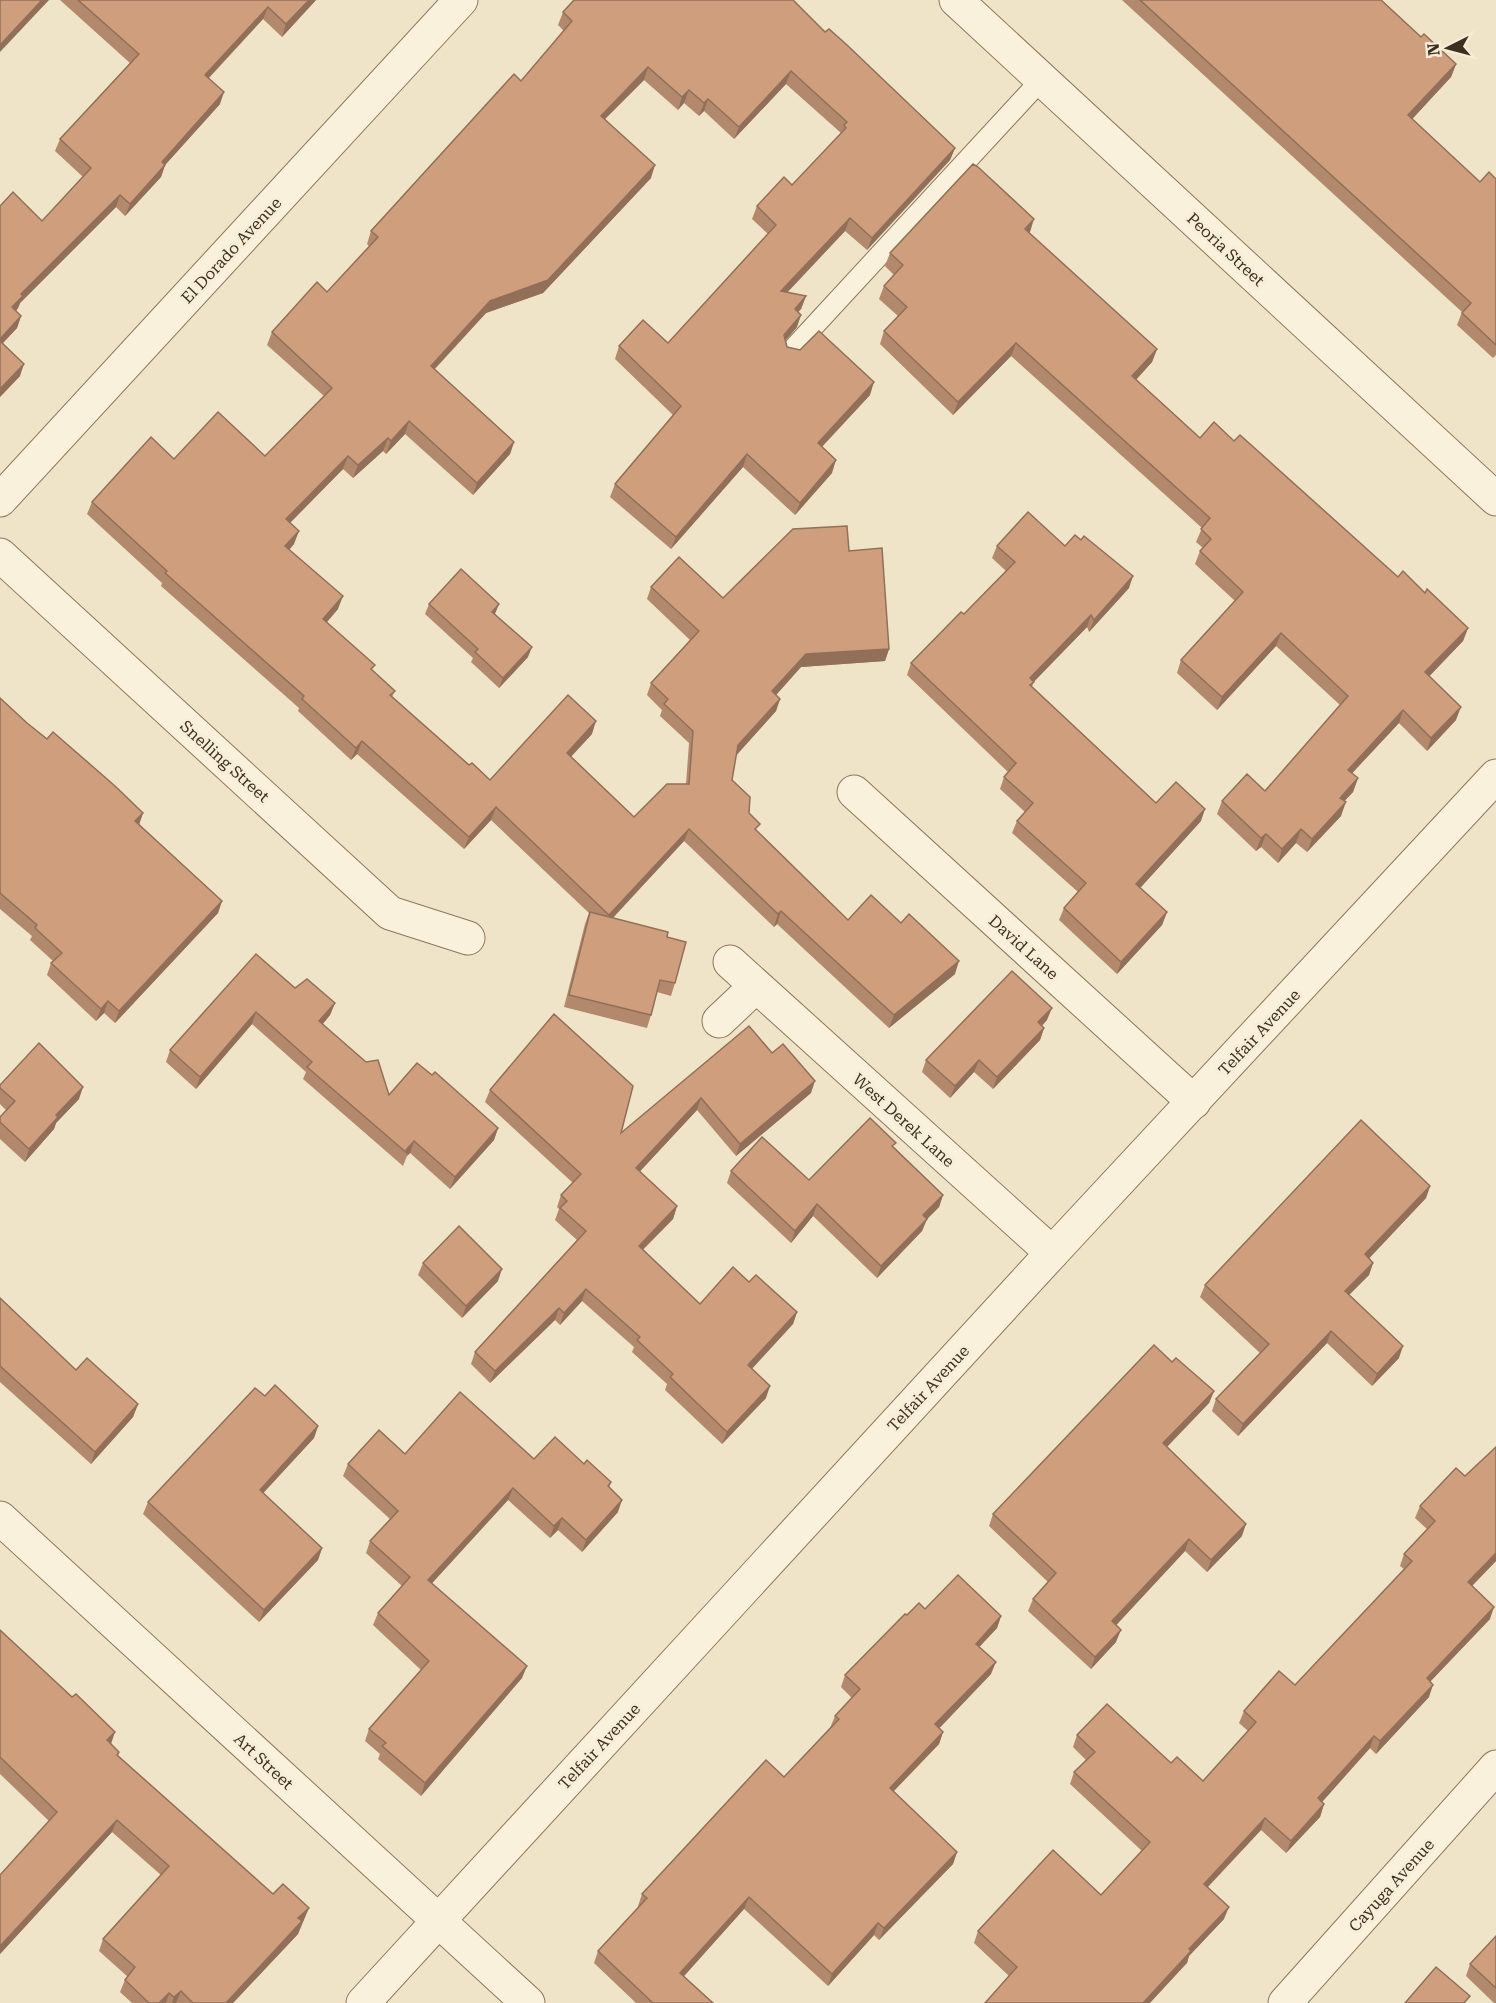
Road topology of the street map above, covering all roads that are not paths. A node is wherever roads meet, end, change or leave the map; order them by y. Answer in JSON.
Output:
{"nodes":[{"id":1,"x":461,"y":0,"type":"edge"},
{"id":2,"x":956,"y":0,"type":"edge"},
{"id":3,"x":1042,"y":79,"type":"junction"},
{"id":4,"x":791,"y":351,"type":"edge"},
{"id":5,"x":1496,"y":499,"type":"edge"},
{"id":6,"x":0,"y":500,"type":"edge"},
{"id":7,"x":0,"y":555,"type":"edge"},
{"id":8,"x":1496,"y":776,"type":"edge"},
{"id":9,"x":854,"y":792,"type":"dead end"},
{"id":10,"x":468,"y":938,"type":"dead end"},
{"id":11,"x":730,"y":962,"type":"dead end"},
{"id":12,"x":756,"y":986,"type":"junction"},
{"id":13,"x":719,"y":1021,"type":"dead end"},
{"id":14,"x":1194,"y":1102,"type":"junction"},
{"id":15,"x":1052,"y":1253,"type":"junction"},
{"id":16,"x":0,"y":1518,"type":"edge"},
{"id":17,"x":1496,"y":1767,"type":"edge"},
{"id":18,"x":438,"y":1922,"type":"junction"},
{"id":19,"x":363,"y":2003,"type":"edge"},
{"id":20,"x":528,"y":2003,"type":"edge"},
{"id":21,"x":1285,"y":2003,"type":"edge"}],
"edges":[{"from":1,"to":6,"type":"street","name":"El Dorado Avenue"},
{"from":2,"to":3,"type":"street","name":"Peoria Street"},
{"from":3,"to":4,"type":"lane"},
{"from":3,"to":5,"type":"street","name":"Peoria Street"},
{"from":7,"to":10,"type":"street","name":"Snelling Street"},
{"from":8,"to":14,"type":"street","name":"Telfair Avenue"},
{"from":9,"to":14,"type":"street","name":"David Lane"},
{"from":11,"to":12,"type":"street","name":"West Derek Lane"},
{"from":12,"to":13,"type":"street"},
{"from":12,"to":15,"type":"street","name":"West Derek Lane"},
{"from":14,"to":15,"type":"street","name":"Telfair Avenue"},
{"from":15,"to":18,"type":"street","name":"Telfair Avenue"},
{"from":16,"to":18,"type":"street","name":"Art Street"},
{"from":17,"to":21,"type":"street","name":"Cayuga Avenue"},
{"from":18,"to":19,"type":"street","name":"Telfair Avenue"},
{"from":18,"to":20,"type":"street","name":"Art Street"}]}
